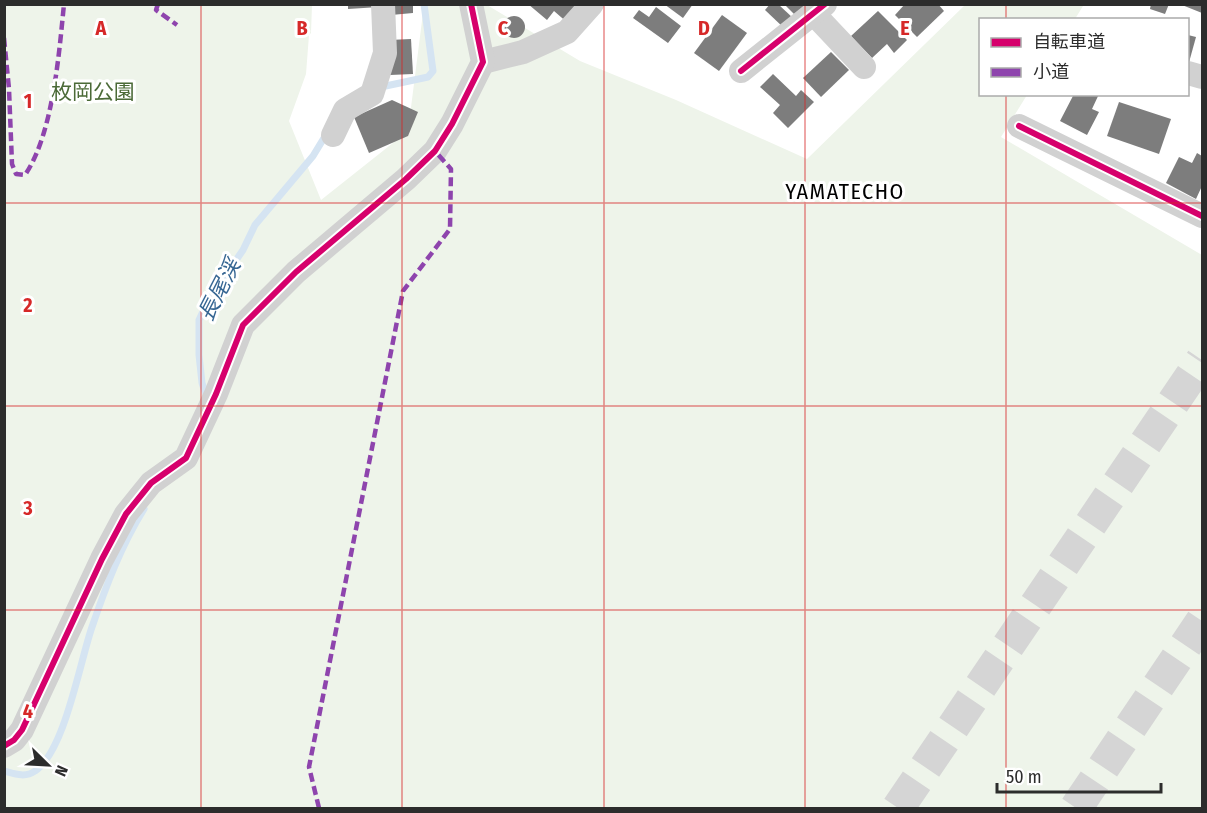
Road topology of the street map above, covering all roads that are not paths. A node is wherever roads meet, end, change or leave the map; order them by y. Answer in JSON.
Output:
{"nodes":[{"id":1,"x":383,"y":4,"type":"edge"},
{"id":2,"x":471,"y":4,"type":"edge"},
{"id":3,"x":592,"y":4,"type":"edge"},
{"id":4,"x":820,"y":9,"type":"edge"},
{"id":5,"x":483,"y":62,"type":"junction"},
{"id":6,"x":864,"y":67,"type":"dead end"},
{"id":7,"x":741,"y":71,"type":"dead end"},
{"id":8,"x":1019,"y":126,"type":"dead end"},
{"id":9,"x":333,"y":135,"type":"dead end"},
{"id":10,"x":1203,"y":216,"type":"edge"},
{"id":11,"x":4,"y":746,"type":"edge"}],
"edges":[{"from":1,"to":9,"type":"street"},
{"from":2,"to":5,"type":"street"},
{"from":3,"to":5,"type":"street"},
{"from":4,"to":6,"type":"street"},
{"from":4,"to":7,"type":"street"},
{"from":5,"to":11,"type":"street"},
{"from":8,"to":10,"type":"street"}]}
